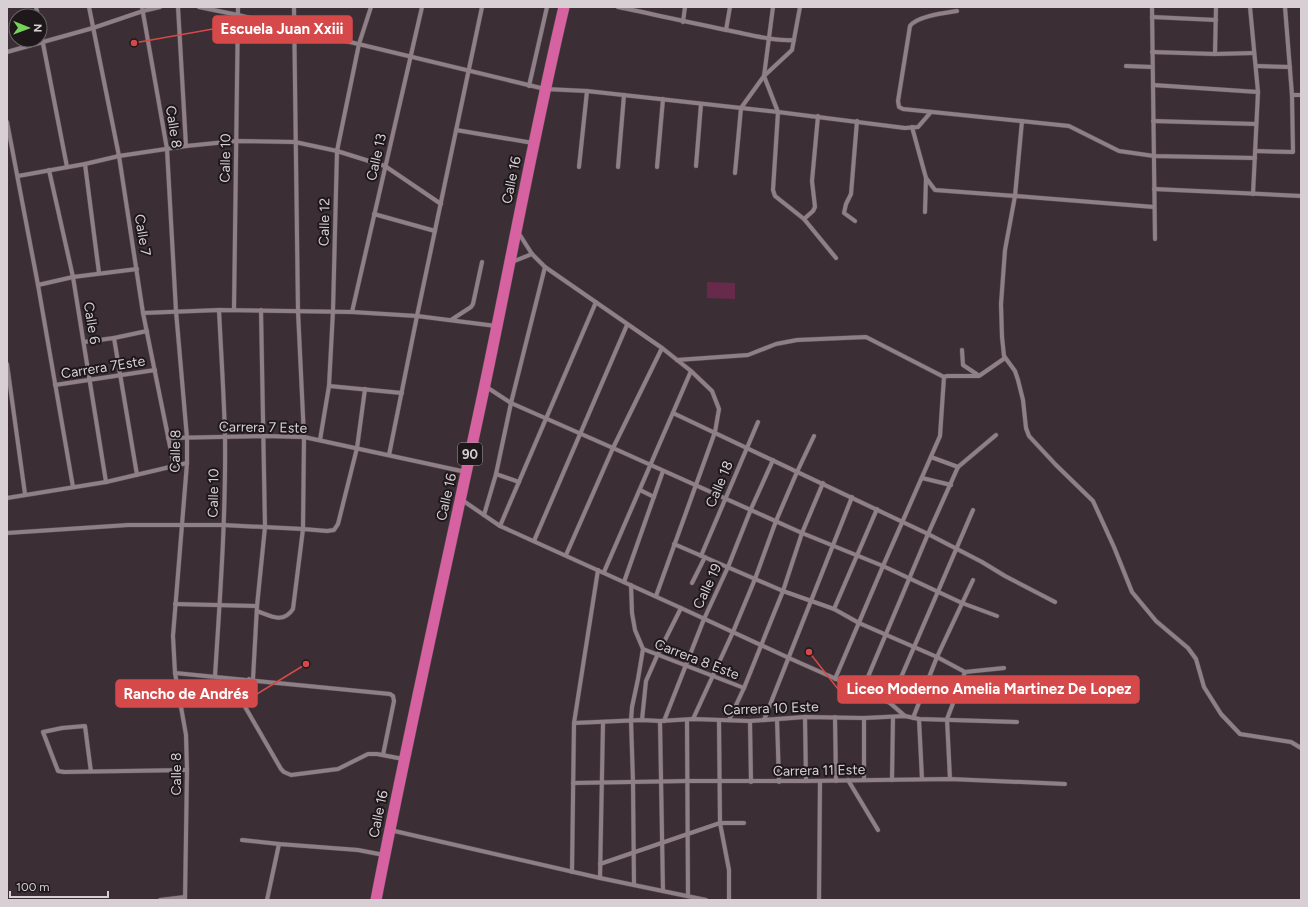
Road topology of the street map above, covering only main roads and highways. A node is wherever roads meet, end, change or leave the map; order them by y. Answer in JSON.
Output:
{"nodes":[{"id":1,"x":564,"y":7,"type":"edge"},
{"id":2,"x":376,"y":900,"type":"edge"}],
"edges":[{"from":1,"to":2,"type":"highway","name":"Calle 16","number":"90"}]}
